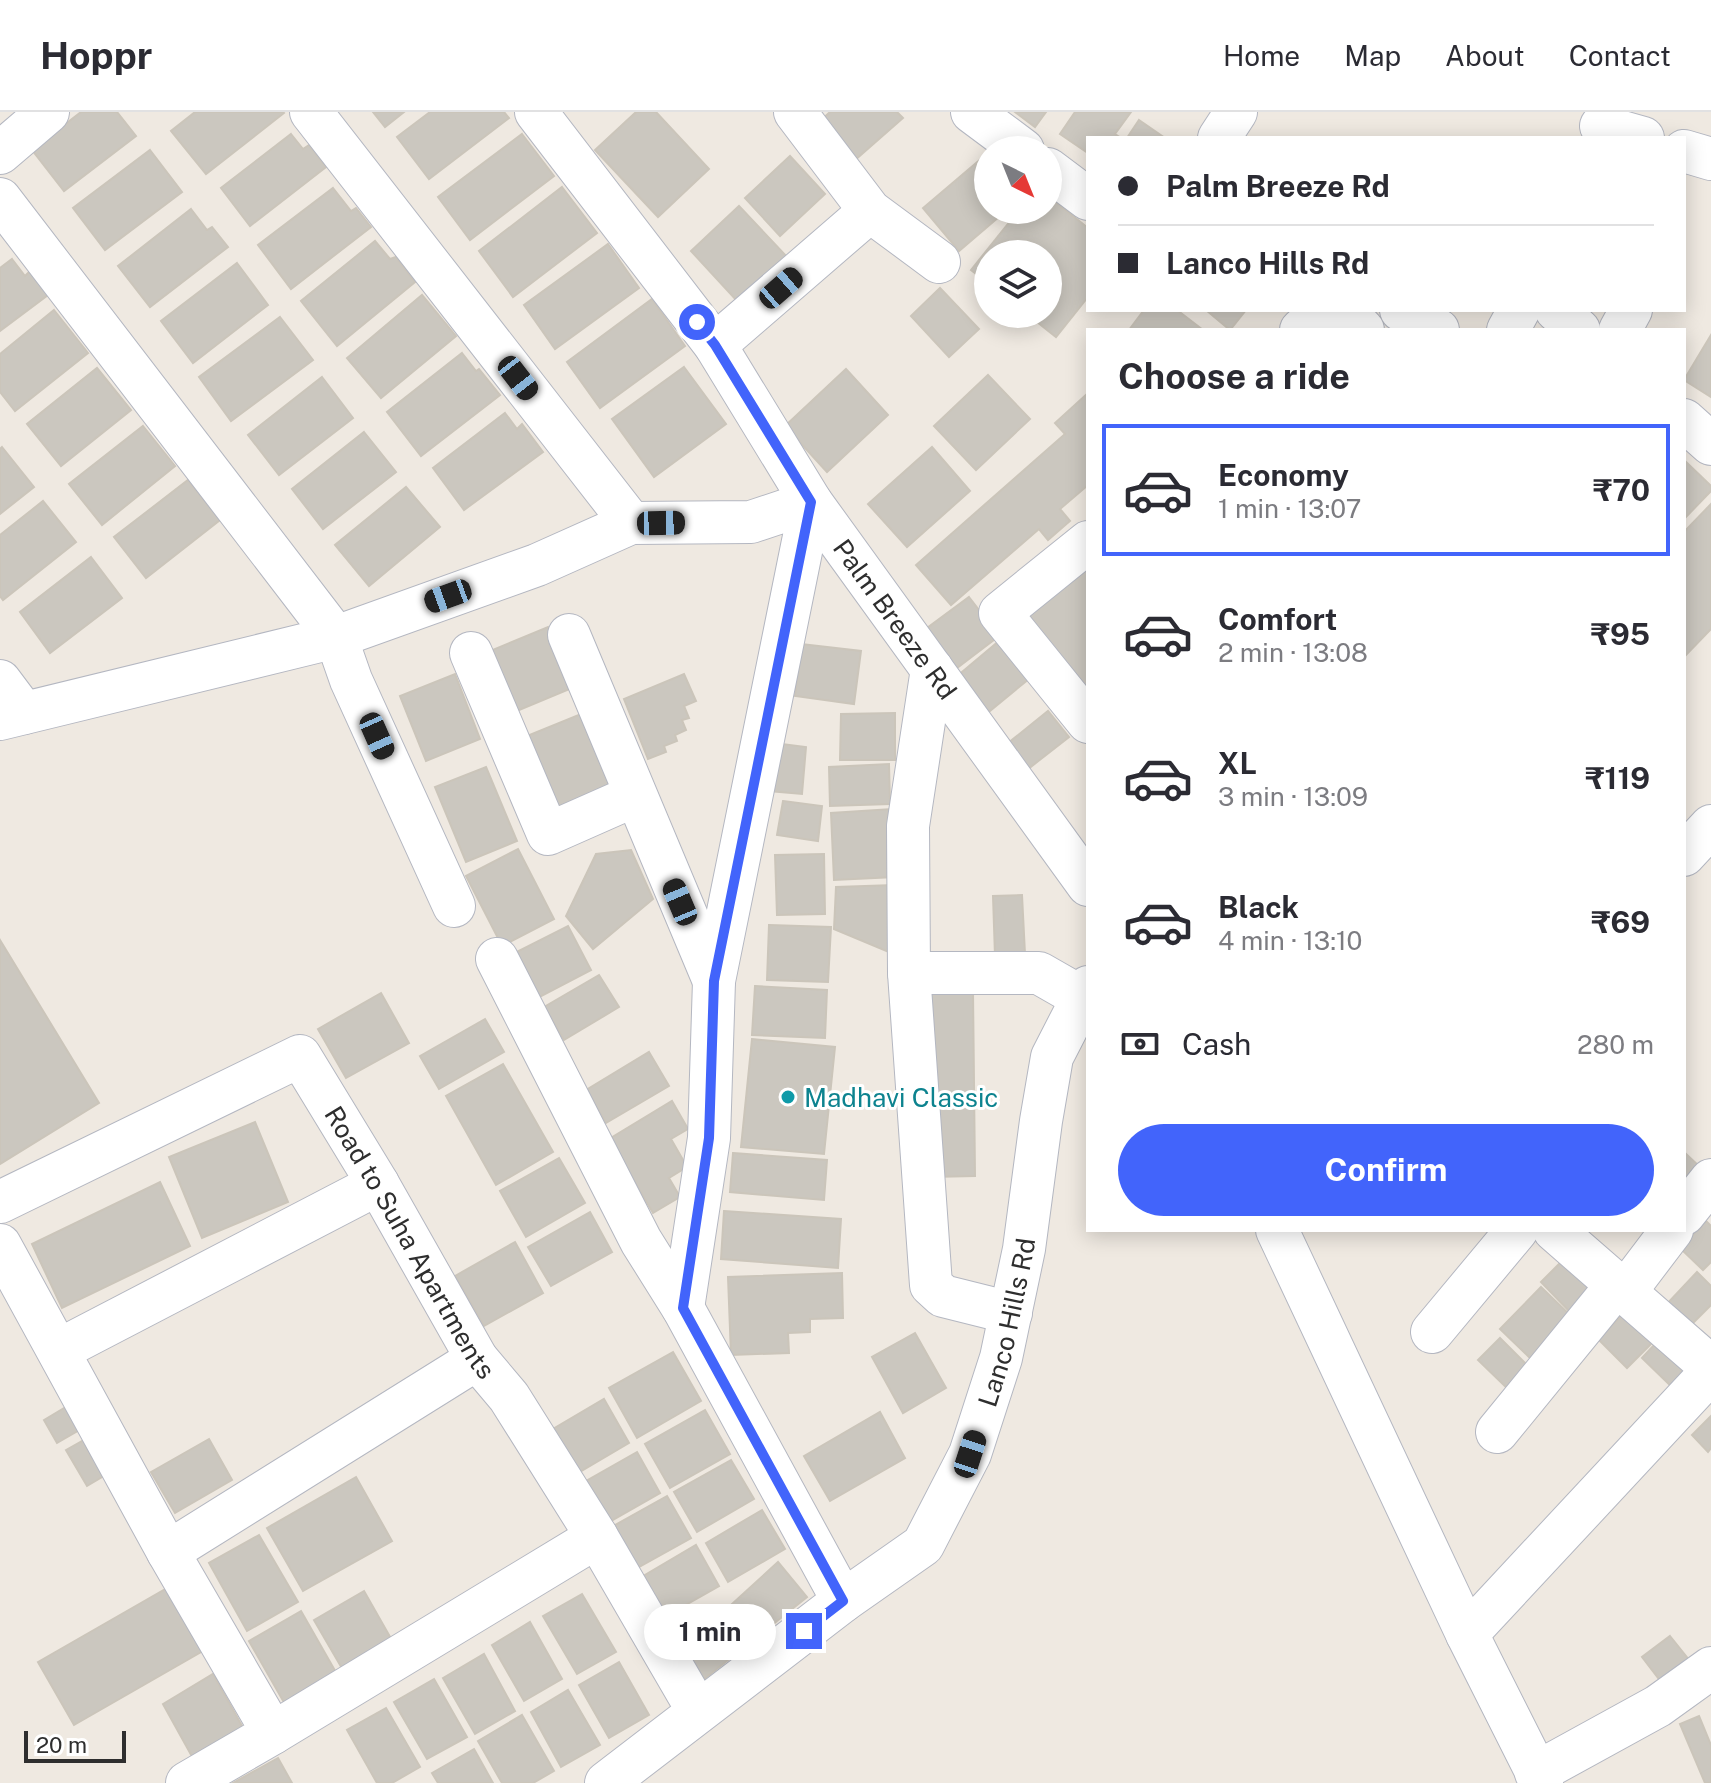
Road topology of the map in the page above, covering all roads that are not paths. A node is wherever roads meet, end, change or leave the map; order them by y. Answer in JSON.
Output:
{"nodes":[{"id":1,"x":48,"y":112,"type":"edge"},
{"id":2,"x":311,"y":112,"type":"edge"},
{"id":3,"x":536,"y":112,"type":"edge"},
{"id":4,"x":795,"y":112,"type":"edge"},
{"id":5,"x":972,"y":112,"type":"edge"},
{"id":6,"x":1236,"y":112,"type":"edge"},
{"id":7,"x":1602,"y":125,"type":"edge"},
{"id":8,"x":1004,"y":136,"type":"edge"},
{"id":9,"x":1220,"y":136,"type":"edge"},
{"id":10,"x":1637,"y":136,"type":"edge"},
{"id":11,"x":1686,"y":152,"type":"edge"},
{"id":12,"x":0,"y":153,"type":"edge"},
{"id":13,"x":1711,"y":159,"type":"edge"},
{"id":14,"x":1062,"y":180,"type":"edge"},
{"id":15,"x":1086,"y":198,"type":"edge"},
{"id":16,"x":0,"y":199,"type":"edge"},
{"id":17,"x":870,"y":211,"type":"junction"},
{"id":18,"x":939,"y":262,"type":"dead end"},
{"id":19,"x":1321,"y":312,"type":"edge"},
{"id":20,"x":1346,"y":312,"type":"edge"},
{"id":21,"x":1405,"y":312,"type":"edge"},
{"id":22,"x":1558,"y":312,"type":"edge"},
{"id":23,"x":1303,"y":328,"type":"edge"},
{"id":24,"x":1361,"y":328,"type":"edge"},
{"id":25,"x":1434,"y":328,"type":"edge"},
{"id":26,"x":1577,"y":328,"type":"edge"},
{"id":27,"x":715,"y":345,"type":"junction"},
{"id":28,"x":1686,"y":422,"type":"edge"},
{"id":29,"x":1711,"y":444,"type":"edge"},
{"id":30,"x":811,"y":502,"type":"junction"},
{"id":31,"x":631,"y":523,"type":"junction"},
{"id":32,"x":1086,"y":544,"type":"edge"},
{"id":33,"x":569,"y":635,"type":"dead end"},
{"id":34,"x":336,"y":637,"type":"junction"},
{"id":35,"x":471,"y":653,"type":"dead end"},
{"id":36,"x":932,"y":669,"type":"junction"},
{"id":37,"x":8,"y":704,"type":"edge"},
{"id":38,"x":1086,"y":720,"type":"edge"},
{"id":39,"x":634,"y":796,"type":"junction"},
{"id":40,"x":1711,"y":826,"type":"edge"},
{"id":41,"x":1686,"y":853,"type":"edge"},
{"id":42,"x":1086,"y":882,"type":"edge"},
{"id":43,"x":454,"y":906,"type":"dead end"},
{"id":44,"x":497,"y":959,"type":"dead end"},
{"id":45,"x":909,"y":973,"type":"junction"},
{"id":46,"x":714,"y":981,"type":"junction"},
{"id":47,"x":1084,"y":992,"type":"edge"},
{"id":48,"x":378,"y":1184,"type":"junction"},
{"id":49,"x":0,"y":1202,"type":"edge"},
{"id":50,"x":1278,"y":1232,"type":"edge"},
{"id":51,"x":1515,"y":1232,"type":"edge"},
{"id":52,"x":1556,"y":1232,"type":"edge"},
{"id":53,"x":1670,"y":1232,"type":"edge"},
{"id":54,"x":0,"y":1245,"type":"edge"},
{"id":55,"x":1621,"y":1288,"type":"junction"},
{"id":56,"x":683,"y":1308,"type":"junction"},
{"id":57,"x":1011,"y":1313,"type":"junction"},
{"id":58,"x":1432,"y":1332,"type":"dead end"},
{"id":59,"x":59,"y":1350,"type":"junction"},
{"id":60,"x":477,"y":1359,"type":"junction"},
{"id":61,"x":1711,"y":1370,"type":"edge"},
{"id":62,"x":1497,"y":1432,"type":"dead end"},
{"id":63,"x":597,"y":1537,"type":"junction"},
{"id":64,"x":168,"y":1552,"type":"junction"},
{"id":65,"x":843,"y":1601,"type":"junction"},
{"id":66,"x":1467,"y":1634,"type":"junction"},
{"id":67,"x":1711,"y":1668,"type":"edge"},
{"id":68,"x":698,"y":1711,"type":"junction"},
{"id":69,"x":273,"y":1733,"type":"junction"},
{"id":70,"x":1539,"y":1778,"type":"edge"},
{"id":71,"x":187,"y":1783,"type":"edge"},
{"id":72,"x":606,"y":1783,"type":"edge"}],
"edges":[{"from":1,"to":12,"type":"street"},
{"from":2,"to":31,"type":"street"},
{"from":3,"to":27,"type":"street","name":"Palm Breeze Rd"},
{"from":4,"to":17,"type":"street"},
{"from":5,"to":8,"type":"street"},
{"from":6,"to":9,"type":"street"},
{"from":7,"to":10,"type":"street"},
{"from":11,"to":13,"type":"street"},
{"from":14,"to":15,"type":"street"},
{"from":16,"to":34,"type":"street"},
{"from":17,"to":18,"type":"street"},
{"from":17,"to":27,"type":"street"},
{"from":19,"to":23,"type":"street"},
{"from":20,"to":24,"type":"street"},
{"from":21,"to":25,"type":"street"},
{"from":22,"to":26,"type":"street"},
{"from":27,"to":30,"type":"street","name":"Palm Breeze Rd"},
{"from":28,"to":29,"type":"street"},
{"from":30,"to":31,"type":"street"},
{"from":30,"to":36,"type":"street","name":"Palm Breeze Rd"},
{"from":30,"to":46,"type":"street"},
{"from":31,"to":34,"type":"street"},
{"from":32,"to":38,"type":"street"},
{"from":33,"to":39,"type":"street"},
{"from":34,"to":37,"type":"street"},
{"from":34,"to":43,"type":"street"},
{"from":35,"to":39,"type":"street"},
{"from":36,"to":42,"type":"street","name":"Palm Breeze Rd"},
{"from":36,"to":45,"type":"street"},
{"from":39,"to":46,"type":"street"},
{"from":40,"to":41,"type":"street"},
{"from":44,"to":56,"type":"street"},
{"from":45,"to":47,"type":"street"},
{"from":45,"to":57,"type":"street"},
{"from":46,"to":56,"type":"street"},
{"from":47,"to":57,"type":"street","name":"Lanco Hills Rd"},
{"from":48,"to":49,"type":"street","name":"Road to Suha Apartments"},
{"from":48,"to":59,"type":"street"},
{"from":48,"to":60,"type":"street","name":"Road to Suha Apartments"},
{"from":50,"to":66,"type":"street"},
{"from":51,"to":58,"type":"street"},
{"from":52,"to":55,"type":"street"},
{"from":53,"to":55,"type":"street"},
{"from":54,"to":59,"type":"street"},
{"from":55,"to":61,"type":"street"},
{"from":55,"to":62,"type":"street"},
{"from":56,"to":65,"type":"street"},
{"from":57,"to":65,"type":"street","name":"Lanco Hills Rd"},
{"from":59,"to":64,"type":"street"},
{"from":60,"to":63,"type":"street","name":"Road to Suha Apartments"},
{"from":60,"to":64,"type":"street"},
{"from":61,"to":66,"type":"street"},
{"from":63,"to":68,"type":"street","name":"Road to Suha Apartments"},
{"from":63,"to":69,"type":"street"},
{"from":64,"to":69,"type":"street"},
{"from":65,"to":68,"type":"street","name":"Lanco Hills Rd"},
{"from":66,"to":70,"type":"street"},
{"from":67,"to":70,"type":"street"},
{"from":68,"to":72,"type":"street","name":"Lanco Hills Rd"},
{"from":69,"to":71,"type":"street"}]}
